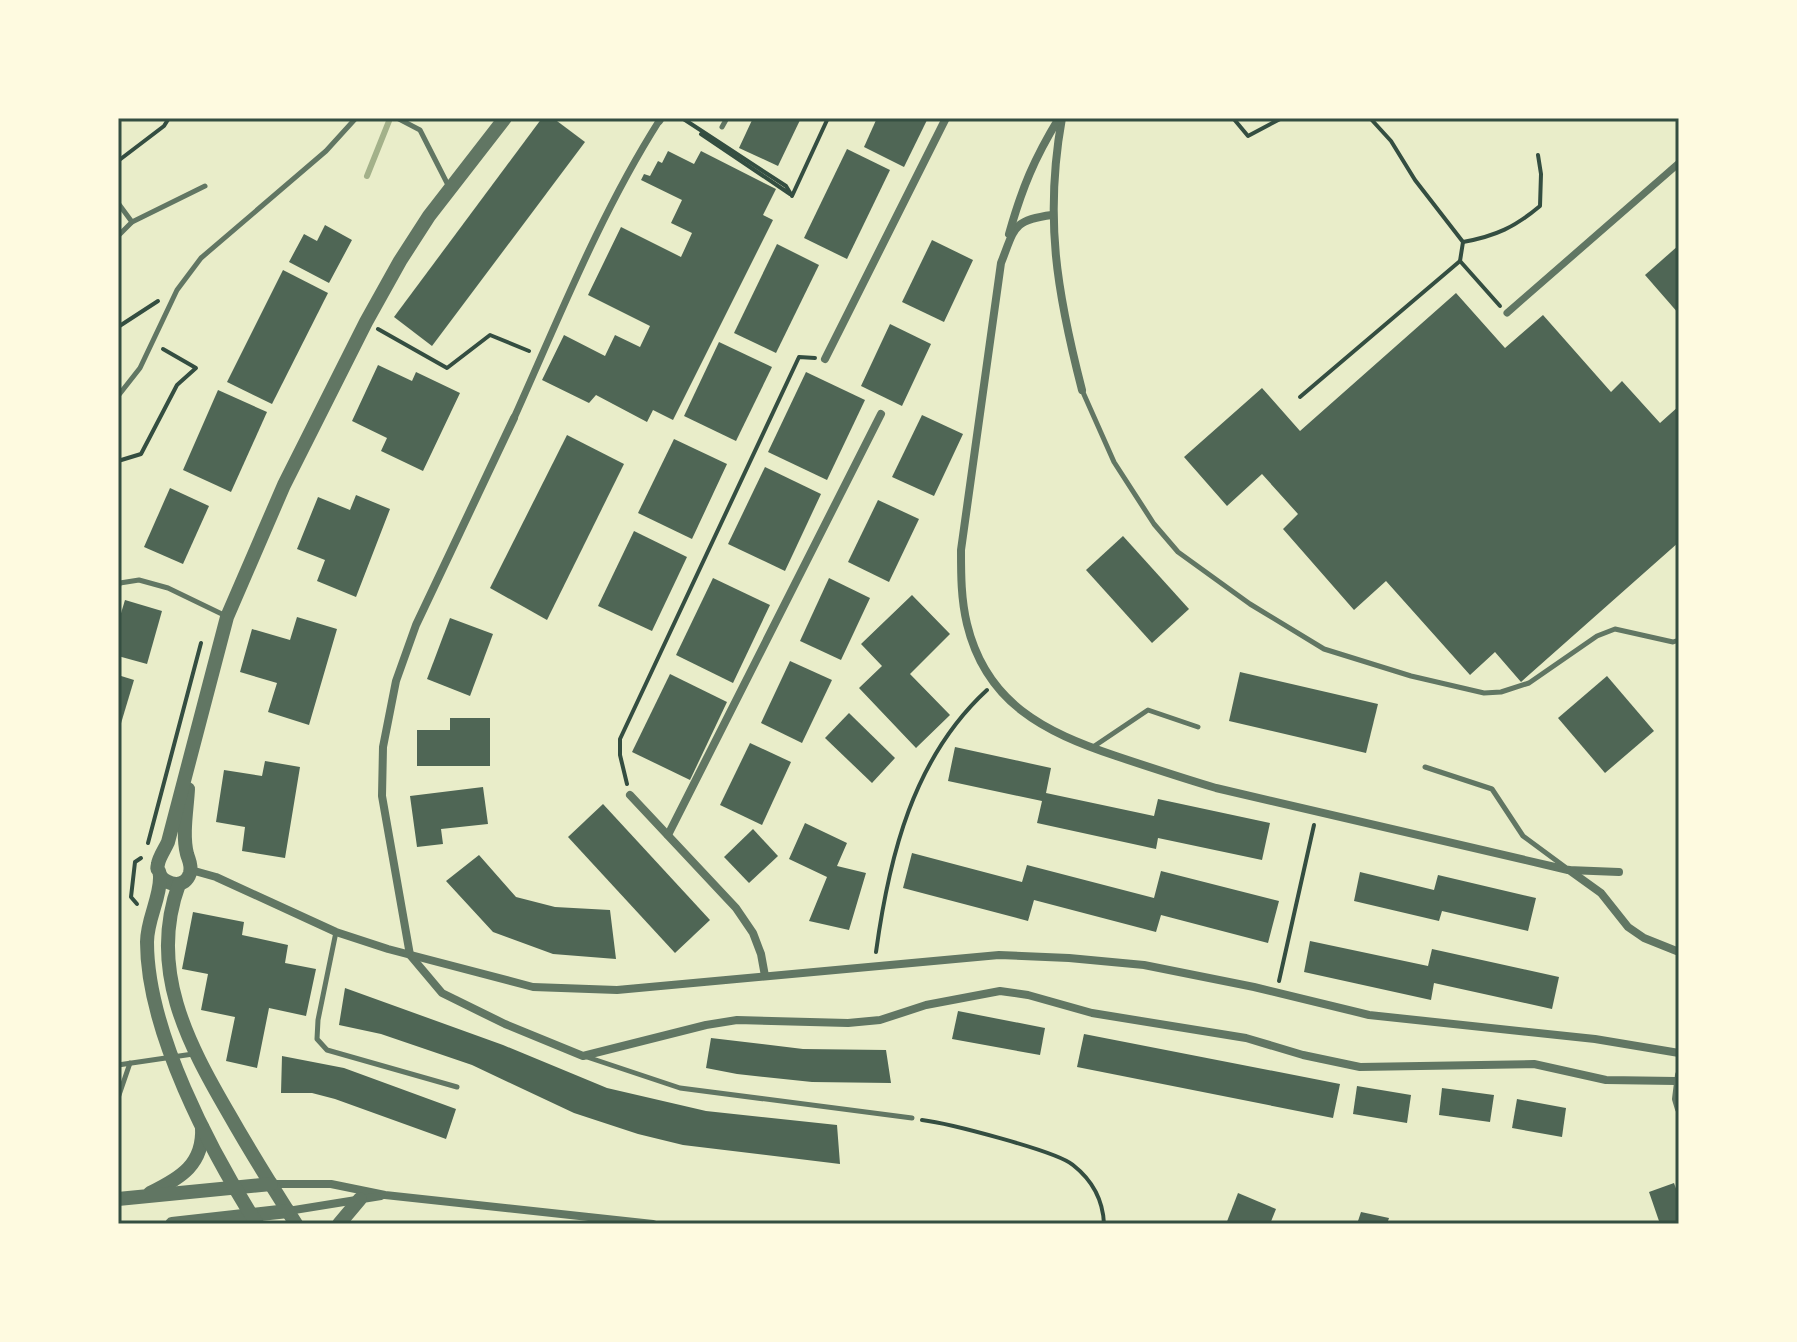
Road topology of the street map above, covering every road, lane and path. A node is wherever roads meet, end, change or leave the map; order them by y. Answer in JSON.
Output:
{"nodes":[{"id":1,"x":169,"y":118,"type":"edge"},
{"id":2,"x":356,"y":118,"type":"edge"},
{"id":3,"x":397,"y":118,"type":"edge"},
{"id":4,"x":505,"y":118,"type":"edge"},
{"id":5,"x":680,"y":118,"type":"edge"},
{"id":6,"x":727,"y":118,"type":"edge"},
{"id":7,"x":828,"y":118,"type":"edge"},
{"id":8,"x":946,"y":118,"type":"edge"},
{"id":9,"x":1060,"y":118,"type":"edge"},
{"id":10,"x":1233,"y":118,"type":"edge"},
{"id":11,"x":1282,"y":118,"type":"edge"},
{"id":12,"x":1370,"y":118,"type":"edge"},
{"id":13,"x":660,"y":119,"type":"edge"},
{"id":14,"x":722,"y":127,"type":"dead end"},
{"id":15,"x":1538,"y":155,"type":"dead end"},
{"id":16,"x":118,"y":161,"type":"edge"},
{"id":17,"x":1679,"y":163,"type":"edge"},
{"id":18,"x":205,"y":186,"type":"dead end"},
{"id":19,"x":450,"y":187,"type":"junction"},
{"id":20,"x":118,"y":203,"type":"edge"},
{"id":21,"x":1052,"y":215,"type":"junction"},
{"id":22,"x":132,"y":222,"type":"junction"},
{"id":23,"x":118,"y":236,"type":"edge"},
{"id":24,"x":1463,"y":242,"type":"junction"},
{"id":25,"x":1460,"y":261,"type":"junction"},
{"id":26,"x":1001,"y":263,"type":"junction"},
{"id":27,"x":177,"y":290,"type":"junction"},
{"id":28,"x":1507,"y":313,"type":"joint"},
{"id":29,"x":366,"y":322,"type":"junction"},
{"id":30,"x":118,"y":327,"type":"edge"},
{"id":31,"x":153,"y":343,"type":"junction"},
{"id":32,"x":541,"y":356,"type":"junction"},
{"id":33,"x":825,"y":359,"type":"joint"},
{"id":34,"x":1082,"y":390,"type":"joint"},
{"id":35,"x":118,"y":396,"type":"edge"},
{"id":36,"x":1300,"y":397,"type":"dead end"},
{"id":37,"x":881,"y":414,"type":"dead end"},
{"id":38,"x":514,"y":418,"type":"joint"},
{"id":39,"x":118,"y":461,"type":"edge"},
{"id":40,"x":118,"y":587,"type":"edge"},
{"id":41,"x":227,"y":617,"type":"junction"},
{"id":42,"x":1679,"y":640,"type":"edge"},
{"id":43,"x":995,"y":683,"type":"junction"},
{"id":44,"x":1198,"y":727,"type":"dead end"},
{"id":45,"x":1092,"y":748,"type":"junction"},
{"id":46,"x":189,"y":758,"type":"junction"},
{"id":47,"x":1425,"y":767,"type":"dead end"},
{"id":48,"x":630,"y":795,"type":"joint"},
{"id":49,"x":1317,"y":811,"type":"junction"},
{"id":50,"x":668,"y":835,"type":"junction"},
{"id":51,"x":163,"y":855,"type":"junction"},
{"id":52,"x":189,"y":863,"type":"junction"},
{"id":53,"x":1568,"y":870,"type":"junction"},
{"id":54,"x":1619,"y":872,"type":"dead end"},
{"id":55,"x":160,"y":876,"type":"junction"},
{"id":56,"x":179,"y":884,"type":"junction"},
{"id":57,"x":336,"y":932,"type":"junction"},
{"id":58,"x":1679,"y":952,"type":"edge"},
{"id":59,"x":410,"y":955,"type":"junction"},
{"id":60,"x":874,"y":966,"type":"junction"},
{"id":61,"x":765,"y":976,"type":"junction"},
{"id":62,"x":1276,"y":993,"type":"junction"},
{"id":63,"x":194,"y":1053,"type":"junction"},
{"id":64,"x":1679,"y":1053,"type":"edge"},
{"id":65,"x":583,"y":1056,"type":"junction"},
{"id":66,"x":173,"y":1057,"type":"junction"},
{"id":67,"x":130,"y":1063,"type":"junction"},
{"id":68,"x":118,"y":1065,"type":"edge"},
{"id":69,"x":1678,"y":1078,"type":"edge"},
{"id":70,"x":457,"y":1087,"type":"dead end"},
{"id":71,"x":118,"y":1098,"type":"edge"},
{"id":72,"x":1679,"y":1109,"type":"edge"},
{"id":73,"x":912,"y":1118,"type":"joint"},
{"id":74,"x":202,"y":1127,"type":"junction"},
{"id":75,"x":271,"y":1184,"type":"junction"},
{"id":76,"x":235,"y":1188,"type":"junction"},
{"id":77,"x":385,"y":1195,"type":"junction"},
{"id":78,"x":144,"y":1196,"type":"junction"},
{"id":79,"x":118,"y":1199,"type":"edge"},
{"id":80,"x":360,"y":1199,"type":"junction"},
{"id":81,"x":292,"y":1218,"type":"edge"},
{"id":82,"x":254,"y":1220,"type":"edge"},
{"id":83,"x":172,"y":1224,"type":"edge"},
{"id":84,"x":339,"y":1224,"type":"edge"},
{"id":85,"x":653,"y":1224,"type":"edge"},
{"id":86,"x":1104,"y":1224,"type":"edge"}],
"edges":[{"from":1,"to":16,"type":"path"},
{"from":2,"to":27,"type":"lane"},
{"from":3,"to":19,"type":"lane"},
{"from":4,"to":19,"type":"street"},
{"from":5,"to":7,"type":"path"},
{"from":6,"to":14,"type":"lane"},
{"from":8,"to":33,"type":"street"},
{"from":9,"to":21,"type":"street"},
{"from":9,"to":26,"type":"street"},
{"from":10,"to":11,"type":"path"},
{"from":12,"to":24,"type":"path"},
{"from":13,"to":32,"type":"street"},
{"from":15,"to":24,"type":"path"},
{"from":17,"to":28,"type":"street"},
{"from":18,"to":22,"type":"lane"},
{"from":19,"to":29,"type":"street"},
{"from":20,"to":22,"type":"lane"},
{"from":21,"to":26,"type":"street"},
{"from":21,"to":34,"type":"street"},
{"from":22,"to":23,"type":"lane"},
{"from":24,"to":25,"type":"path"},
{"from":25,"to":28,"type":"path"},
{"from":25,"to":36,"type":"path"},
{"from":26,"to":43,"type":"street"},
{"from":27,"to":30,"type":"path"},
{"from":27,"to":31,"type":"lane"},
{"from":29,"to":32,"type":"path"},
{"from":29,"to":41,"type":"street"},
{"from":31,"to":35,"type":"lane"},
{"from":31,"to":39,"type":"path"},
{"from":32,"to":38,"type":"street"},
{"from":33,"to":48,"type":"path"},
{"from":34,"to":42,"type":"lane"},
{"from":37,"to":50,"type":"street"},
{"from":38,"to":59,"type":"street"},
{"from":40,"to":41,"type":"lane"},
{"from":41,"to":46,"type":"street"},
{"from":43,"to":45,"type":"street"},
{"from":43,"to":60,"type":"path"},
{"from":44,"to":45,"type":"lane"},
{"from":45,"to":49,"type":"street"},
{"from":46,"to":51,"type":"street"},
{"from":46,"to":52,"type":"street"},
{"from":47,"to":53,"type":"lane"},
{"from":48,"to":50,"type":"street"},
{"from":49,"to":53,"type":"street"},
{"from":49,"to":62,"type":"path"},
{"from":50,"to":61,"type":"street"},
{"from":51,"to":52,"type":"street"},
{"from":51,"to":55,"type":"street"},
{"from":52,"to":56,"type":"street"},
{"from":52,"to":57,"type":"street"},
{"from":53,"to":54,"type":"street"},
{"from":53,"to":58,"type":"street"},
{"from":55,"to":56,"type":"street"},
{"from":55,"to":66,"type":"street"},
{"from":56,"to":63,"type":"street"},
{"from":57,"to":59,"type":"street"},
{"from":57,"to":70,"type":"lane"},
{"from":59,"to":61,"type":"street"},
{"from":59,"to":65,"type":"street"},
{"from":60,"to":61,"type":"street"},
{"from":60,"to":62,"type":"street"},
{"from":62,"to":64,"type":"street"},
{"from":63,"to":66,"type":"lane"},
{"from":63,"to":75,"type":"street"},
{"from":65,"to":69,"type":"street"},
{"from":65,"to":73,"type":"lane"},
{"from":66,"to":67,"type":"lane"},
{"from":66,"to":74,"type":"street"},
{"from":67,"to":68,"type":"lane"},
{"from":67,"to":71,"type":"lane"},
{"from":69,"to":72,"type":"street"},
{"from":73,"to":86,"type":"path"},
{"from":74,"to":76,"type":"street"},
{"from":74,"to":78,"type":"street"},
{"from":75,"to":76,"type":"street"},
{"from":75,"to":77,"type":"street"},
{"from":75,"to":81,"type":"street"},
{"from":76,"to":78,"type":"street"},
{"from":76,"to":82,"type":"street"},
{"from":77,"to":80,"type":"street"},
{"from":77,"to":85,"type":"street"},
{"from":78,"to":79,"type":"street"},
{"from":80,"to":81,"type":"street"},
{"from":80,"to":84,"type":"street"},
{"from":81,"to":82,"type":"street"},
{"from":82,"to":83,"type":"street"}]}
